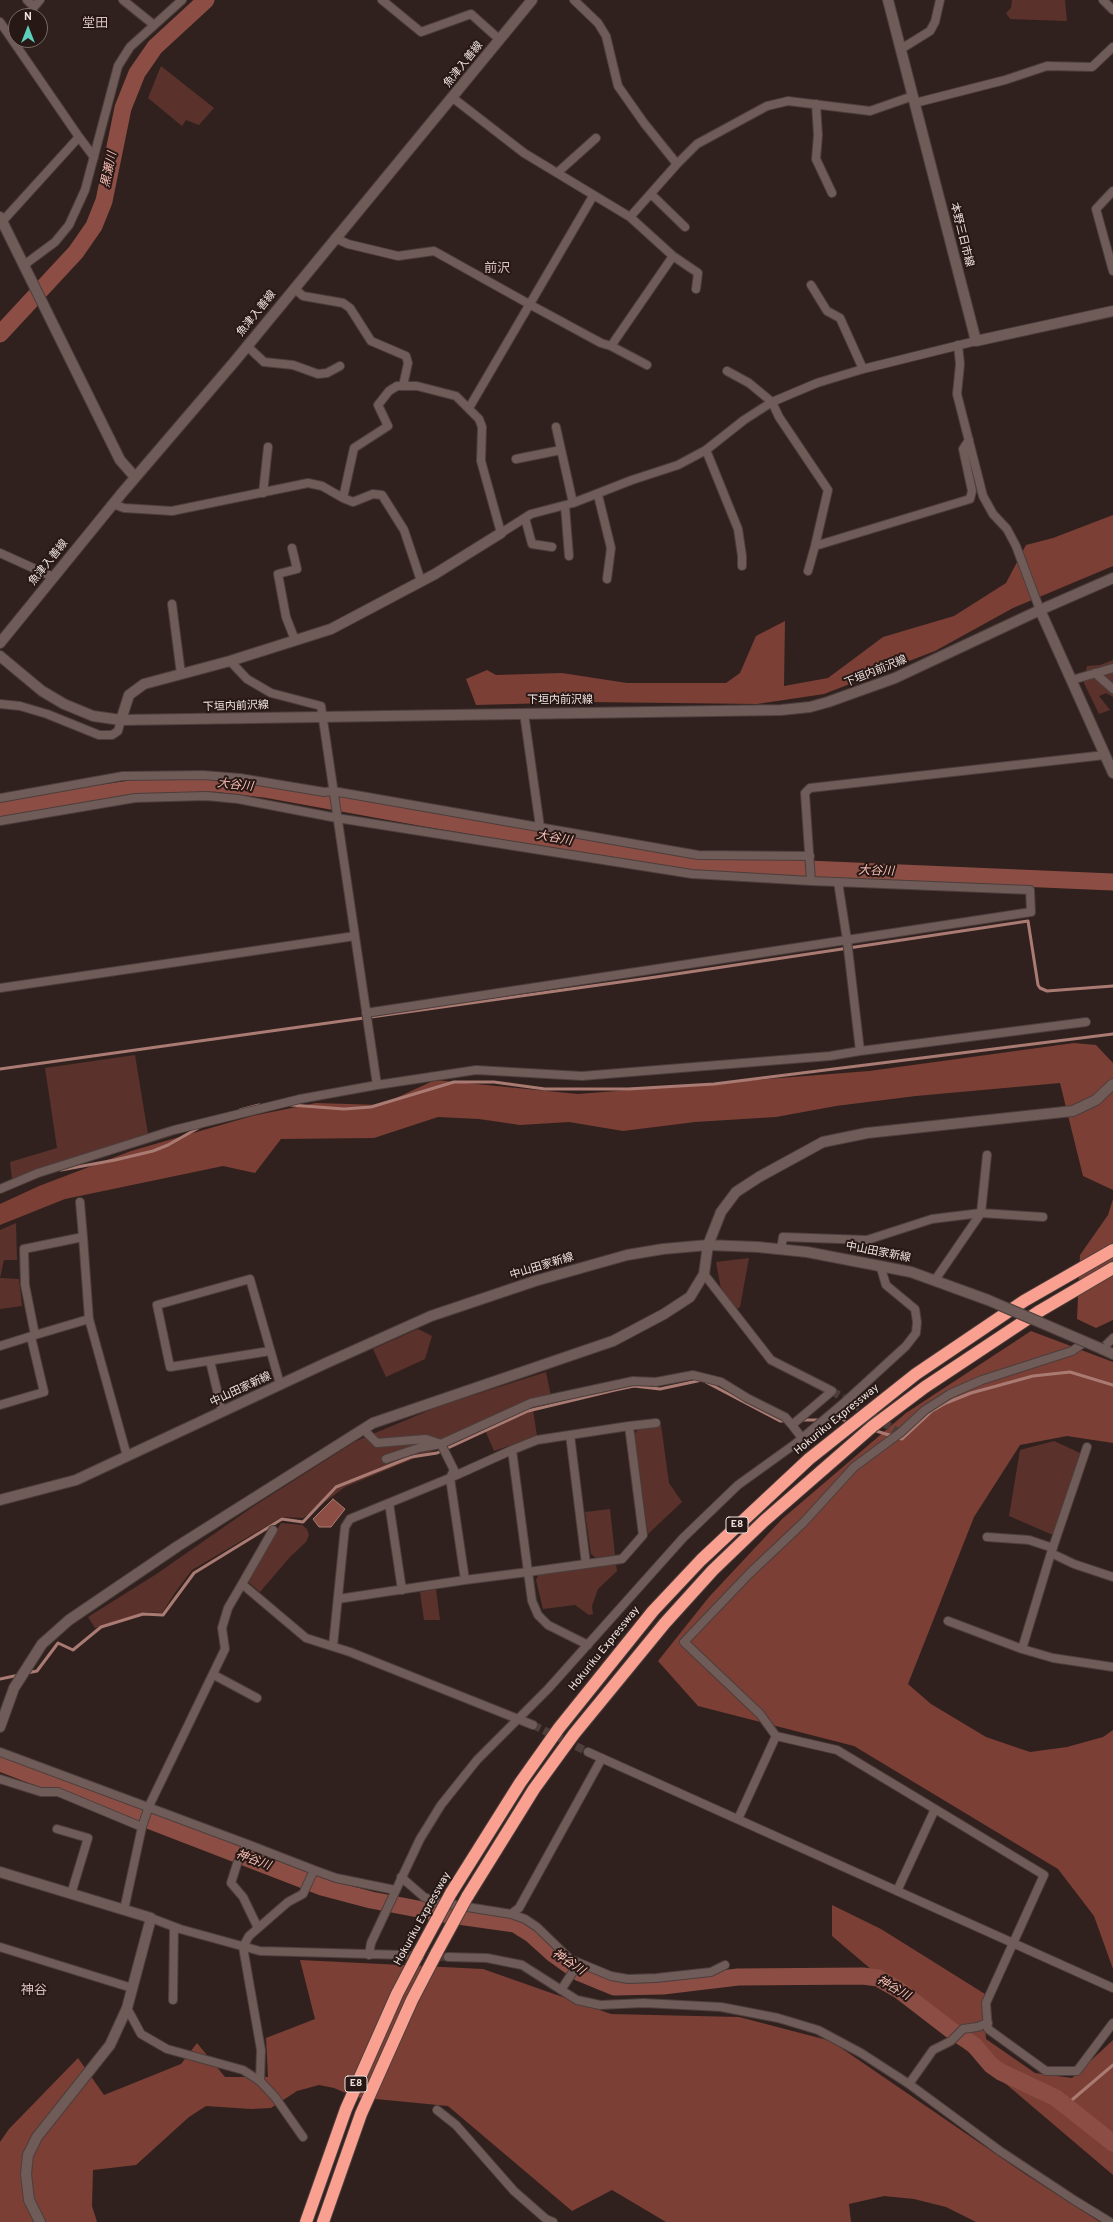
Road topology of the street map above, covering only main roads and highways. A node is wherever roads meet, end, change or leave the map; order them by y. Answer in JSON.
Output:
{"nodes":[{"id":1,"x":532,"y":0,"type":"edge"},
{"id":2,"x":888,"y":0,"type":"edge"},
{"id":3,"x":1,"y":221,"type":"edge"},
{"id":4,"x":1113,"y":311,"type":"edge"},
{"id":5,"x":135,"y":477,"type":"junction"},
{"id":6,"x":501,"y":533,"type":"road end"},
{"id":7,"x":1113,"y":578,"type":"edge"},
{"id":8,"x":1040,"y":610,"type":"junction"},
{"id":9,"x":0,"y":643,"type":"edge"},
{"id":10,"x":0,"y":656,"type":"edge"},
{"id":11,"x":121,"y":720,"type":"junction"},
{"id":12,"x":1113,"y":773,"type":"edge"},
{"id":13,"x":1113,"y":1084,"type":"edge"},
{"id":14,"x":708,"y":1246,"type":"junction"},
{"id":15,"x":1113,"y":1250,"type":"edge"},
{"id":16,"x":1113,"y":1268,"type":"edge"},
{"id":17,"x":1113,"y":1354,"type":"edge"},
{"id":18,"x":0,"y":1500,"type":"edge"},
{"id":19,"x":0,"y":1726,"type":"edge"},
{"id":20,"x":0,"y":1872,"type":"edge"},
{"id":21,"x":40,"y":2222,"type":"edge"},
{"id":22,"x":306,"y":2222,"type":"edge"},
{"id":23,"x":323,"y":2222,"type":"edge"}],
"edges":[{"from":1,"to":5,"type":"main road","name":"魚津入善線"},
{"from":2,"to":4,"type":"main road","name":"本野三日市線"},
{"from":3,"to":5,"type":"main road"},
{"from":5,"to":9,"type":"main road","name":"魚津入善線"},
{"from":6,"to":11,"type":"main road"},
{"from":7,"to":8,"type":"main road","name":"下垣内前沢線"},
{"from":8,"to":11,"type":"main road","name":"下垣内前沢線"},
{"from":8,"to":12,"type":"main road"},
{"from":10,"to":11,"type":"main road","name":"下垣内前沢線"},
{"from":13,"to":14,"type":"main road"},
{"from":14,"to":17,"type":"main road","name":"中山田家新線","bridge":true},
{"from":14,"to":18,"type":"main road","name":"中山田家新線"},
{"from":14,"to":19,"type":"main road"},
{"from":15,"to":22,"type":"highway","name":"Hokuriku Expressway","number":"E8","bridge":true},
{"from":16,"to":23,"type":"highway","number":"E8","bridge":true},
{"from":20,"to":21,"type":"main road"}]}
